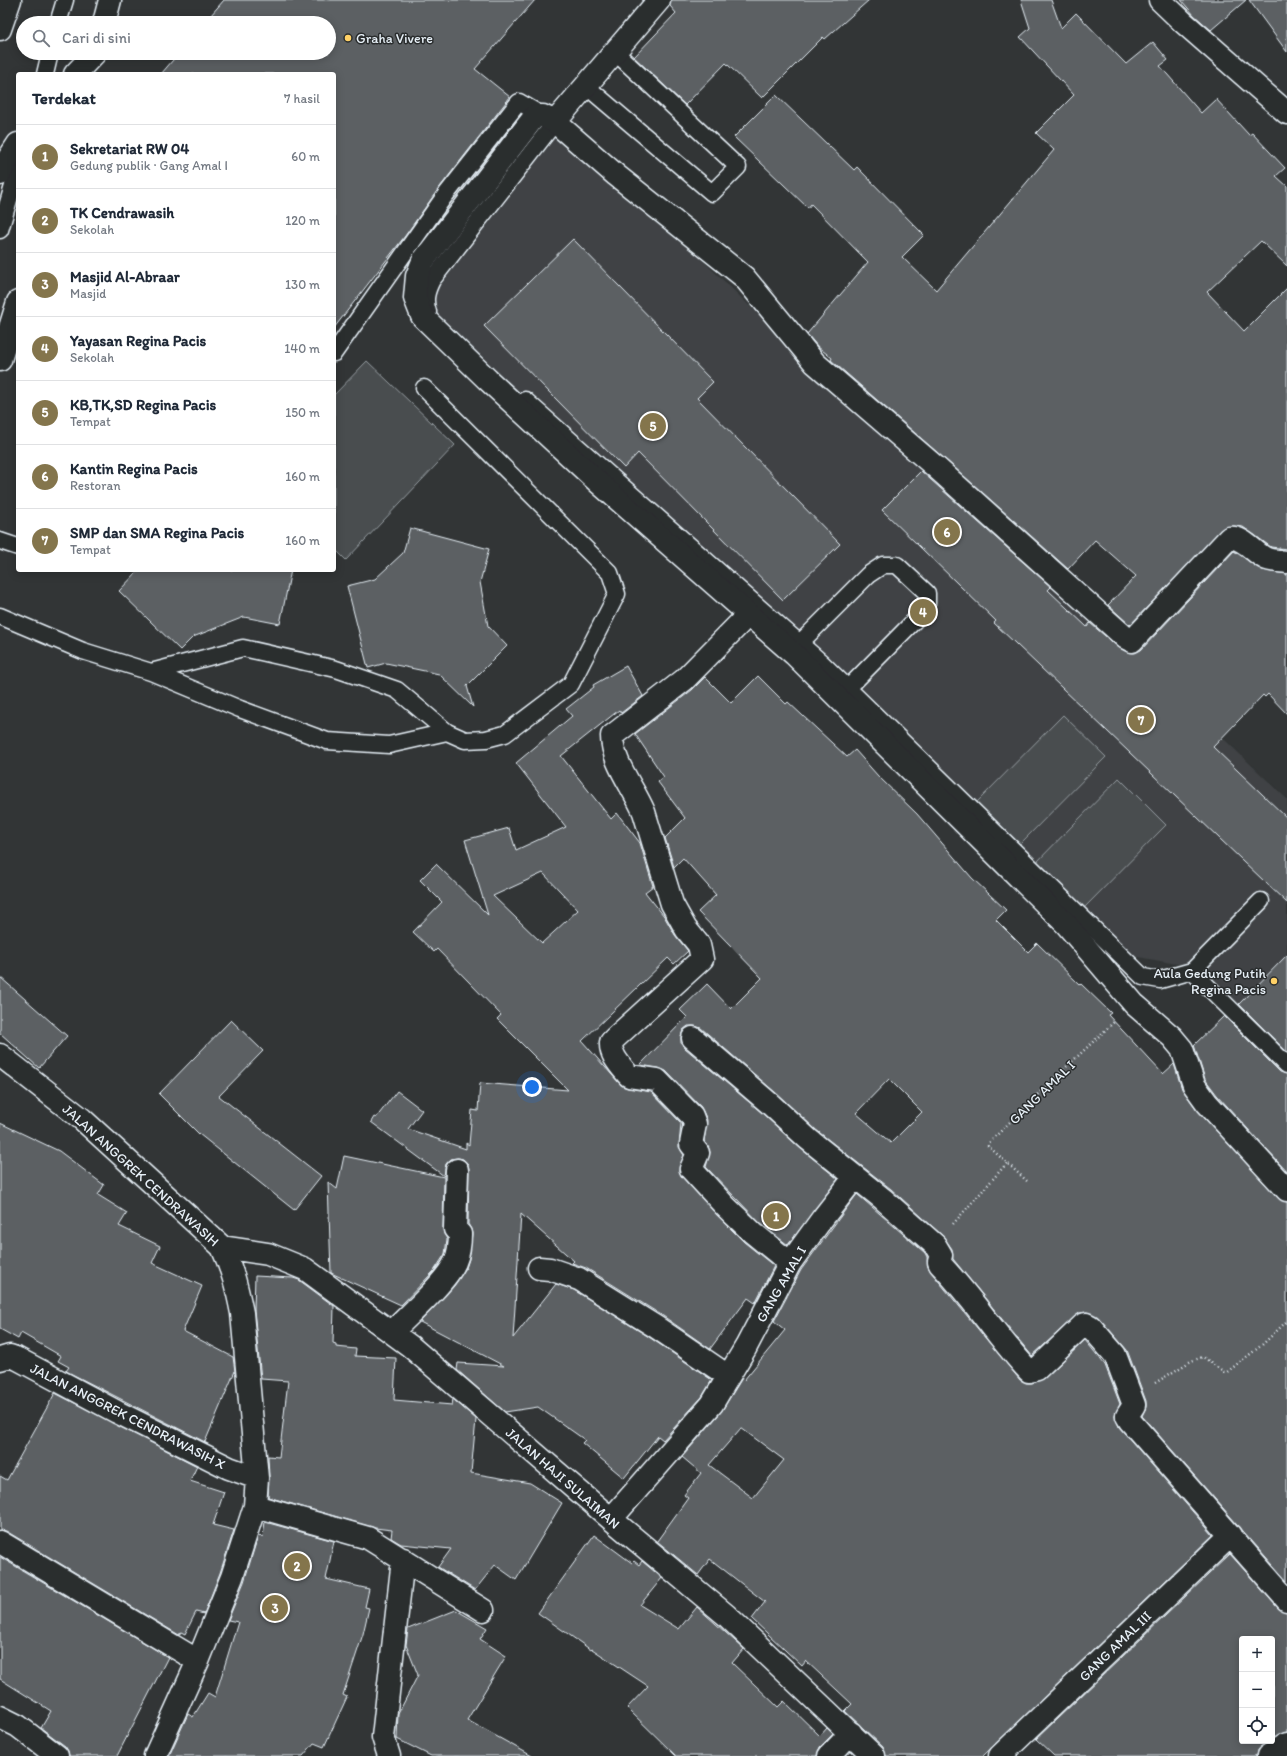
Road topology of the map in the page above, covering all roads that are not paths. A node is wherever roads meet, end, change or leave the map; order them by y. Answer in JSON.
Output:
{"nodes":[{"id":1,"x":10,"y":0,"type":"edge"},
{"id":2,"x":65,"y":0,"type":"edge"},
{"id":3,"x":92,"y":0,"type":"edge"},
{"id":4,"x":659,"y":0,"type":"edge"},
{"id":5,"x":1160,"y":0,"type":"edge"},
{"id":6,"x":106,"y":14,"type":"edge"},
{"id":7,"x":60,"y":16,"type":"edge"},
{"id":8,"x":0,"y":29,"type":"edge"},
{"id":9,"x":615,"y":52,"type":"junction"},
{"id":10,"x":48,"y":60,"type":"edge"},
{"id":11,"x":88,"y":60,"type":"edge"},
{"id":12,"x":93,"y":60,"type":"edge"},
{"id":13,"x":45,"y":72,"type":"edge"},
{"id":14,"x":76,"y":72,"type":"edge"},
{"id":15,"x":89,"y":72,"type":"edge"},
{"id":16,"x":586,"y":86,"type":"junction"},
{"id":17,"x":1287,"y":113,"type":"edge"},
{"id":18,"x":549,"y":119,"type":"junction"},
{"id":19,"x":16,"y":147,"type":"edge"},
{"id":20,"x":0,"y":174,"type":"edge"},
{"id":21,"x":16,"y":176,"type":"edge"},
{"id":22,"x":0,"y":230,"type":"edge"},
{"id":23,"x":16,"y":308,"type":"edge"},
{"id":24,"x":336,"y":350,"type":"edge"},
{"id":25,"x":0,"y":360,"type":"edge"},
{"id":26,"x":424,"y":388,"type":"dead end"},
{"id":27,"x":0,"y":541,"type":"edge"},
{"id":28,"x":16,"y":546,"type":"edge"},
{"id":29,"x":1287,"y":562,"type":"edge"},
{"id":30,"x":748,"y":615,"type":"junction"},
{"id":31,"x":0,"y":616,"type":"edge"},
{"id":32,"x":800,"y":643,"type":"junction"},
{"id":33,"x":151,"y":672,"type":"junction"},
{"id":34,"x":848,"y":688,"type":"junction"},
{"id":35,"x":447,"y":732,"type":"junction"},
{"id":36,"x":1261,"y":901,"type":"dead end"},
{"id":37,"x":1192,"y":971,"type":"junction"},
{"id":38,"x":693,"y":1038,"type":"dead end"},
{"id":39,"x":0,"y":1055,"type":"edge"},
{"id":40,"x":1287,"y":1065,"type":"edge"},
{"id":41,"x":457,"y":1170,"type":"dead end"},
{"id":42,"x":855,"y":1177,"type":"junction"},
{"id":43,"x":1287,"y":1190,"type":"edge"},
{"id":44,"x":222,"y":1247,"type":"junction"},
{"id":45,"x":790,"y":1263,"type":"junction"},
{"id":46,"x":539,"y":1268,"type":"dead end"},
{"id":47,"x":392,"y":1332,"type":"junction"},
{"id":48,"x":0,"y":1359,"type":"edge"},
{"id":49,"x":728,"y":1376,"type":"junction"},
{"id":50,"x":257,"y":1478,"type":"junction"},
{"id":51,"x":255,"y":1506,"type":"junction"},
{"id":52,"x":611,"y":1519,"type":"junction"},
{"id":53,"x":1231,"y":1535,"type":"junction"},
{"id":54,"x":0,"y":1542,"type":"edge"},
{"id":55,"x":403,"y":1559,"type":"junction"},
{"id":56,"x":1287,"y":1600,"type":"edge"},
{"id":57,"x":483,"y":1610,"type":"dead end"},
{"id":58,"x":198,"y":1661,"type":"junction"},
{"id":59,"x":0,"y":1717,"type":"edge"},
{"id":60,"x":851,"y":1733,"type":"junction"},
{"id":61,"x":1287,"y":1744,"type":"edge"},
{"id":62,"x":57,"y":1756,"type":"edge"},
{"id":63,"x":155,"y":1756,"type":"edge"},
{"id":64,"x":389,"y":1756,"type":"edge"},
{"id":65,"x":829,"y":1756,"type":"edge"},
{"id":66,"x":874,"y":1756,"type":"edge"},
{"id":67,"x":1000,"y":1756,"type":"edge"},
{"id":68,"x":1268,"y":1756,"type":"edge"}],
"edges":[{"from":1,"to":8,"type":"main road"},
{"from":2,"to":7,"type":"lane"},
{"from":3,"to":6,"type":"main road"},
{"from":4,"to":9,"type":"main road"},
{"from":5,"to":17,"type":"main road"},
{"from":9,"to":16,"type":"main road"},
{"from":9,"to":16,"type":"lane"},
{"from":10,"to":13,"type":"lane"},
{"from":11,"to":14,"type":"main road"},
{"from":12,"to":15,"type":"main road"},
{"from":16,"to":18,"type":"main road"},
{"from":18,"to":24,"type":"lane"},
{"from":18,"to":29,"type":"main road"},
{"from":18,"to":30,"type":"main road"},
{"from":18,"to":32,"type":"lane"},
{"from":19,"to":20,"type":"main road"},
{"from":21,"to":22,"type":"lane"},
{"from":23,"to":25,"type":"main road"},
{"from":26,"to":35,"type":"lane"},
{"from":27,"to":28,"type":"lane"},
{"from":30,"to":43,"type":"main road"},
{"from":30,"to":45,"type":"main road"},
{"from":31,"to":33,"type":"lane"},
{"from":32,"to":34,"type":"lane"},
{"from":32,"to":34,"type":"lane"},
{"from":33,"to":35,"type":"lane"},
{"from":33,"to":35,"type":"lane"},
{"from":34,"to":37,"type":"lane"},
{"from":36,"to":37,"type":"lane"},
{"from":37,"to":40,"type":"lane"},
{"from":38,"to":42,"type":"main road"},
{"from":39,"to":44,"type":"main road","name":"JALAN ANGGREK CENDRAWASIH"},
{"from":41,"to":47,"type":"main road"},
{"from":42,"to":45,"type":"main road","name":"GANG AMAL I"},
{"from":42,"to":53,"type":"main road"},
{"from":44,"to":47,"type":"main road","name":"JALAN HAJI SULAIMAN"},
{"from":44,"to":50,"type":"main road","name":"JALAN ANGGREK CENDRAWASIH"},
{"from":45,"to":49,"type":"main road","name":"GANG AMAL I"},
{"from":46,"to":49,"type":"main road"},
{"from":47,"to":52,"type":"main road","name":"JALAN HAJI SULAIMAN"},
{"from":48,"to":50,"type":"main road","name":"JALAN ANGGREK CENDRAWASIH X"},
{"from":49,"to":52,"type":"main road","name":"GANG AMAL I"},
{"from":50,"to":51,"type":"main road","name":"JALAN ANGGREK CENDRAWASIH"},
{"from":51,"to":55,"type":"main road"},
{"from":51,"to":58,"type":"main road","name":"JALAN ANGGREK CENDRAWASIH"},
{"from":52,"to":60,"type":"main road","name":"JALAN HAJI SULAIMAN"},
{"from":53,"to":56,"type":"main road"},
{"from":53,"to":67,"type":"main road","name":"GANG AMAL III"},
{"from":54,"to":58,"type":"main road"},
{"from":55,"to":57,"type":"main road"},
{"from":55,"to":64,"type":"main road"},
{"from":58,"to":63,"type":"main road","name":"JALAN ANGGREK CENDRAWASIH"},
{"from":59,"to":62,"type":"main road"},
{"from":60,"to":65,"type":"main road"},
{"from":60,"to":66,"type":"main road","name":"JALAN HAJI SULAIMAN"},
{"from":61,"to":68,"type":"main road"}]}
